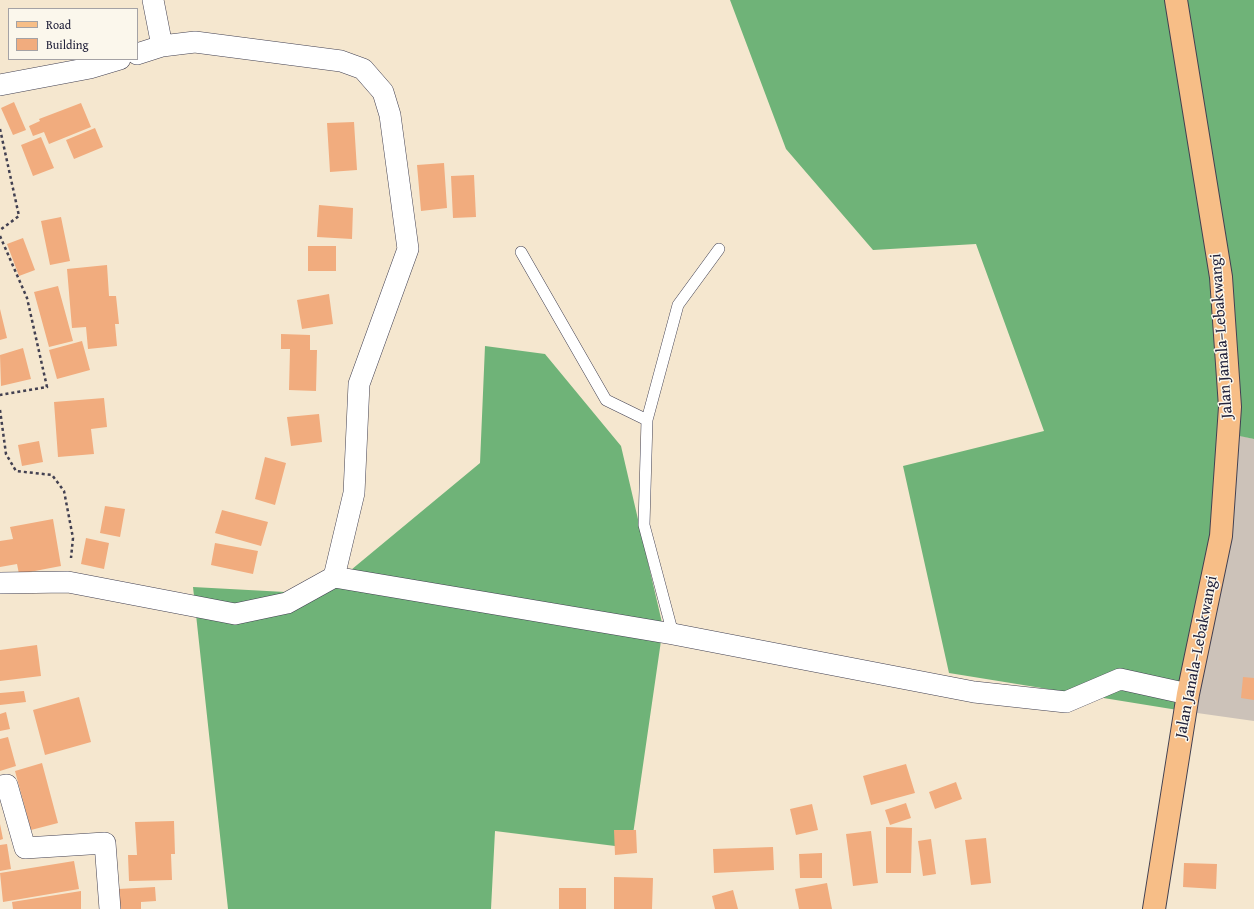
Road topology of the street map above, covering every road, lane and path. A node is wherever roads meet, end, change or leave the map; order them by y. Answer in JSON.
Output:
{"nodes":[{"id":1,"x":153,"y":0,"type":"edge"},
{"id":2,"x":1176,"y":0,"type":"edge"},
{"id":3,"x":162,"y":46,"type":"junction"},
{"id":4,"x":138,"y":54,"type":"edge"},
{"id":5,"x":117,"y":60,"type":"edge"},
{"id":6,"x":0,"y":84,"type":"edge"},
{"id":7,"x":0,"y":129,"type":"edge"},
{"id":8,"x":0,"y":230,"type":"edge"},
{"id":9,"x":0,"y":236,"type":"edge"},
{"id":10,"x":719,"y":249,"type":"dead end"},
{"id":11,"x":521,"y":252,"type":"dead end"},
{"id":12,"x":0,"y":395,"type":"edge"},
{"id":13,"x":0,"y":410,"type":"edge"},
{"id":14,"x":646,"y":420,"type":"junction"},
{"id":15,"x":334,"y":577,"type":"junction"},
{"id":16,"x":68,"y":582,"type":"junction"},
{"id":17,"x":0,"y":583,"type":"edge"},
{"id":18,"x":673,"y":634,"type":"junction"},
{"id":19,"x":1188,"y":694,"type":"junction"},
{"id":20,"x":0,"y":786,"type":"edge"},
{"id":21,"x":110,"y":909,"type":"edge"},
{"id":22,"x":1154,"y":909,"type":"edge"}],
"edges":[{"from":1,"to":3,"type":"street"},
{"from":2,"to":19,"type":"main road","name":"Jalan Janala–Lebakwangi"},
{"from":3,"to":4,"type":"street"},
{"from":3,"to":15,"type":"street"},
{"from":5,"to":6,"type":"street"},
{"from":7,"to":8,"type":"path"},
{"from":9,"to":12,"type":"path"},
{"from":10,"to":14,"type":"lane"},
{"from":11,"to":14,"type":"lane"},
{"from":13,"to":16,"type":"path"},
{"from":14,"to":18,"type":"lane"},
{"from":15,"to":16,"type":"street"},
{"from":15,"to":18,"type":"street"},
{"from":16,"to":17,"type":"street"},
{"from":18,"to":19,"type":"street"},
{"from":19,"to":22,"type":"main road","name":"Jalan Janala–Lebakwangi"},
{"from":20,"to":21,"type":"street"}]}
